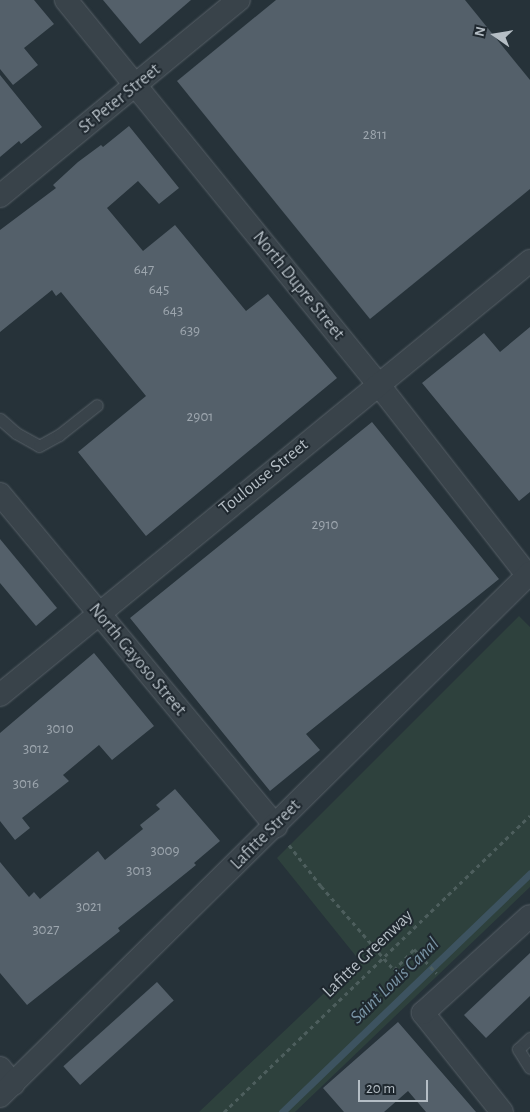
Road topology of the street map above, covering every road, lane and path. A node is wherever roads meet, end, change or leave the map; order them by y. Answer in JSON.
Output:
{"nodes":[{"id":1,"x":66,"y":0,"type":"edge"},
{"id":2,"x":238,"y":0,"type":"edge"},
{"id":3,"x":136,"y":86,"type":"junction"},
{"id":4,"x":0,"y":196,"type":"edge"},
{"id":5,"x":530,"y":261,"type":"edge"},
{"id":6,"x":378,"y":384,"type":"junction"},
{"id":7,"x":97,"y":405,"type":"dead end"},
{"id":8,"x":0,"y":419,"type":"edge"},
{"id":9,"x":0,"y":494,"type":"edge"},
{"id":10,"x":529,"y":574,"type":"edge"},
{"id":11,"x":99,"y":613,"type":"junction"},
{"id":12,"x":0,"y":694,"type":"edge"},
{"id":13,"x":530,"y":815,"type":"edge"},
{"id":14,"x":276,"y":826,"type":"junction"},
{"id":15,"x":530,"y":916,"type":"edge"},
{"id":16,"x":384,"y":957,"type":"junction"},
{"id":17,"x":442,"y":979,"type":"dead end"},
{"id":18,"x":530,"y":1038,"type":"edge"},
{"id":19,"x":530,"y":1068,"type":"edge"},
{"id":20,"x":4,"y":1083,"type":"edge"},
{"id":21,"x":224,"y":1112,"type":"edge"},
{"id":22,"x":502,"y":1112,"type":"edge"}],
"edges":[{"from":1,"to":3,"type":"street","name":"North Dupre Street"},
{"from":2,"to":3,"type":"street","name":"St Peter Street"},
{"from":3,"to":4,"type":"street","name":"St Peter Street"},
{"from":3,"to":6,"type":"street","name":"North Dupre Street"},
{"from":5,"to":6,"type":"street","name":"Toulouse Street"},
{"from":6,"to":10,"type":"street","name":"North Dupre Street"},
{"from":6,"to":11,"type":"street","name":"Toulouse Street"},
{"from":7,"to":8,"type":"lane"},
{"from":9,"to":11,"type":"street","name":"North Gayoso Street"},
{"from":10,"to":14,"type":"street","name":"Lafitte Street"},
{"from":11,"to":12,"type":"street","name":"Toulouse Street"},
{"from":11,"to":14,"type":"street","name":"North Gayoso Street"},
{"from":13,"to":16,"type":"path","name":"Lafitte Greenway"},
{"from":14,"to":16,"type":"path"},
{"from":14,"to":20,"type":"street","name":"Lafitte Street"},
{"from":15,"to":22,"type":"street"},
{"from":16,"to":17,"type":"path"},
{"from":16,"to":21,"type":"path","name":"Lafitte Greenway"},
{"from":18,"to":19,"type":"lane"}]}
